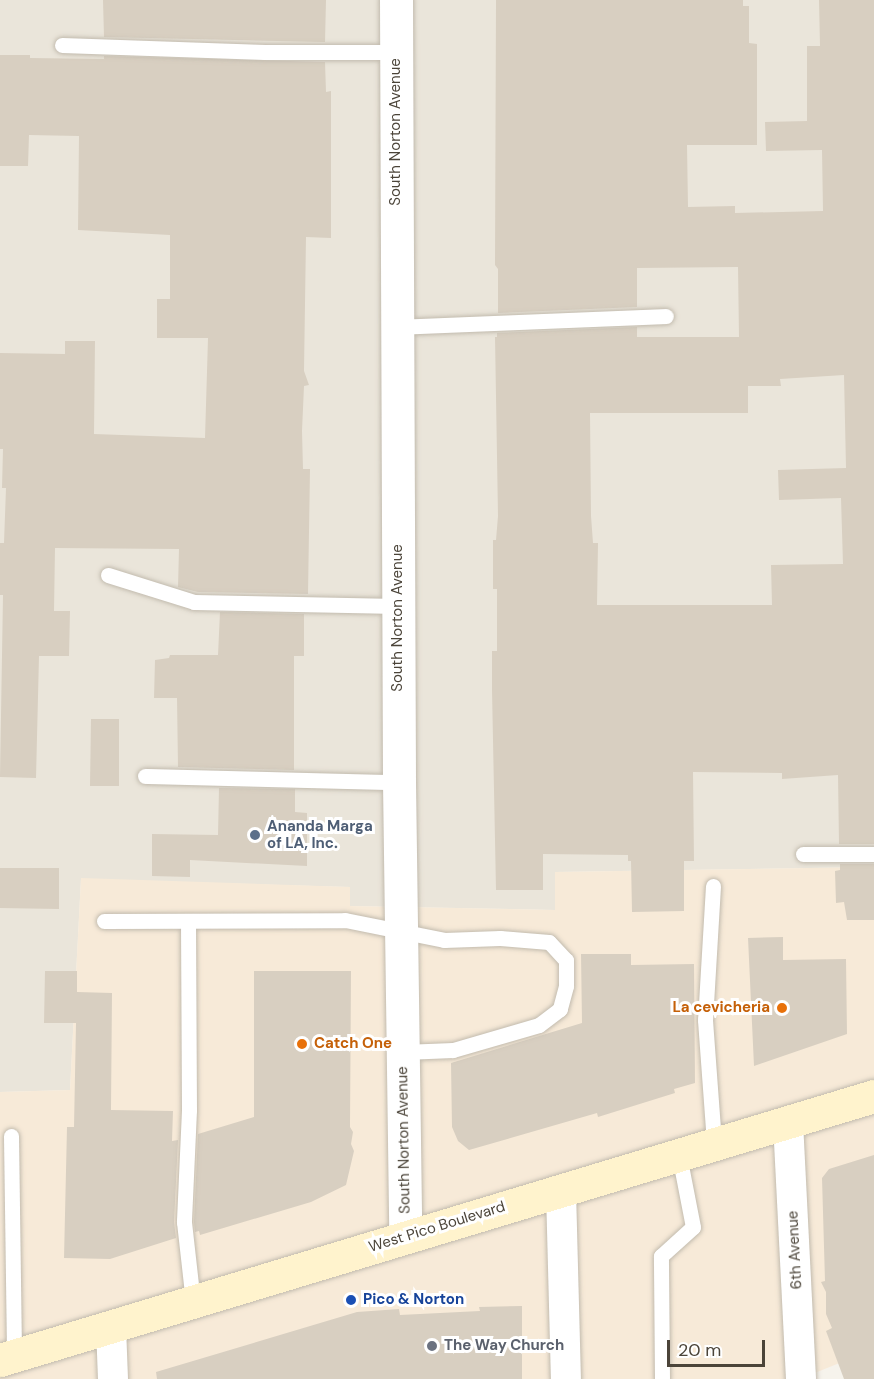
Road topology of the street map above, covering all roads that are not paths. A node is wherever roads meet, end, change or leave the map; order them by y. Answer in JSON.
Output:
{"nodes":[{"id":1,"x":396,"y":0,"type":"edge"},
{"id":2,"x":62,"y":45,"type":"dead end"},
{"id":3,"x":395,"y":52,"type":"junction"},
{"id":4,"x":666,"y":316,"type":"dead end"},
{"id":5,"x":396,"y":327,"type":"junction"},
{"id":6,"x":108,"y":575,"type":"dead end"},
{"id":7,"x":398,"y":606,"type":"junction"},
{"id":8,"x":145,"y":776,"type":"dead end"},
{"id":9,"x":399,"y":782,"type":"junction"},
{"id":10,"x":803,"y":854,"type":"dead end"},
{"id":11,"x":874,"y":854,"type":"edge"},
{"id":12,"x":713,"y":886,"type":"dead end"},
{"id":13,"x":104,"y":921,"type":"dead end"},
{"id":14,"x":189,"y":921,"type":"junction"},
{"id":15,"x":401,"y":933,"type":"junction"},
{"id":16,"x":403,"y":1052,"type":"junction"},
{"id":17,"x":874,"y":1096,"type":"edge"},
{"id":18,"x":788,"y":1122,"type":"junction"},
{"id":19,"x":11,"y":1136,"type":"dead end"},
{"id":20,"x":714,"y":1144,"type":"junction"},
{"id":21,"x":679,"y":1155,"type":"junction"},
{"id":22,"x":561,"y":1191,"type":"junction"},
{"id":23,"x":405,"y":1237,"type":"junction"},
{"id":24,"x":193,"y":1302,"type":"junction"},
{"id":25,"x":111,"y":1327,"type":"junction"},
{"id":26,"x":7,"y":1358,"type":"edge"},
{"id":27,"x":113,"y":1379,"type":"edge"},
{"id":28,"x":566,"y":1379,"type":"edge"},
{"id":29,"x":662,"y":1379,"type":"edge"},
{"id":30,"x":801,"y":1379,"type":"edge"}],
"edges":[{"from":1,"to":3,"type":"street","name":"South Norton Avenue"},
{"from":2,"to":3,"type":"lane"},
{"from":3,"to":5,"type":"street","name":"South Norton Avenue"},
{"from":4,"to":5,"type":"lane"},
{"from":5,"to":7,"type":"street","name":"South Norton Avenue"},
{"from":6,"to":7,"type":"lane"},
{"from":7,"to":9,"type":"street","name":"South Norton Avenue"},
{"from":8,"to":9,"type":"lane"},
{"from":9,"to":15,"type":"street","name":"South Norton Avenue"},
{"from":10,"to":11,"type":"lane"},
{"from":12,"to":20,"type":"lane"},
{"from":13,"to":14,"type":"lane"},
{"from":14,"to":15,"type":"lane"},
{"from":14,"to":24,"type":"lane"},
{"from":15,"to":16,"type":"street","name":"South Norton Avenue"},
{"from":15,"to":16,"type":"lane"},
{"from":16,"to":23,"type":"street","name":"South Norton Avenue"},
{"from":17,"to":18,"type":"main road","name":"West Pico Boulevard"},
{"from":18,"to":20,"type":"main road","name":"West Pico Boulevard"},
{"from":18,"to":30,"type":"street","name":"6th Avenue"},
{"from":19,"to":26,"type":"lane"},
{"from":20,"to":21,"type":"main road","name":"West Pico Boulevard"},
{"from":21,"to":22,"type":"main road","name":"West Pico Boulevard"},
{"from":21,"to":29,"type":"lane"},
{"from":22,"to":23,"type":"main road","name":"West Pico Boulevard"},
{"from":22,"to":28,"type":"street"},
{"from":23,"to":24,"type":"main road","name":"West Pico Boulevard"},
{"from":24,"to":25,"type":"main road","name":"West Pico Boulevard"},
{"from":25,"to":26,"type":"main road","name":"West Pico Boulevard"},
{"from":25,"to":27,"type":"street"}]}
